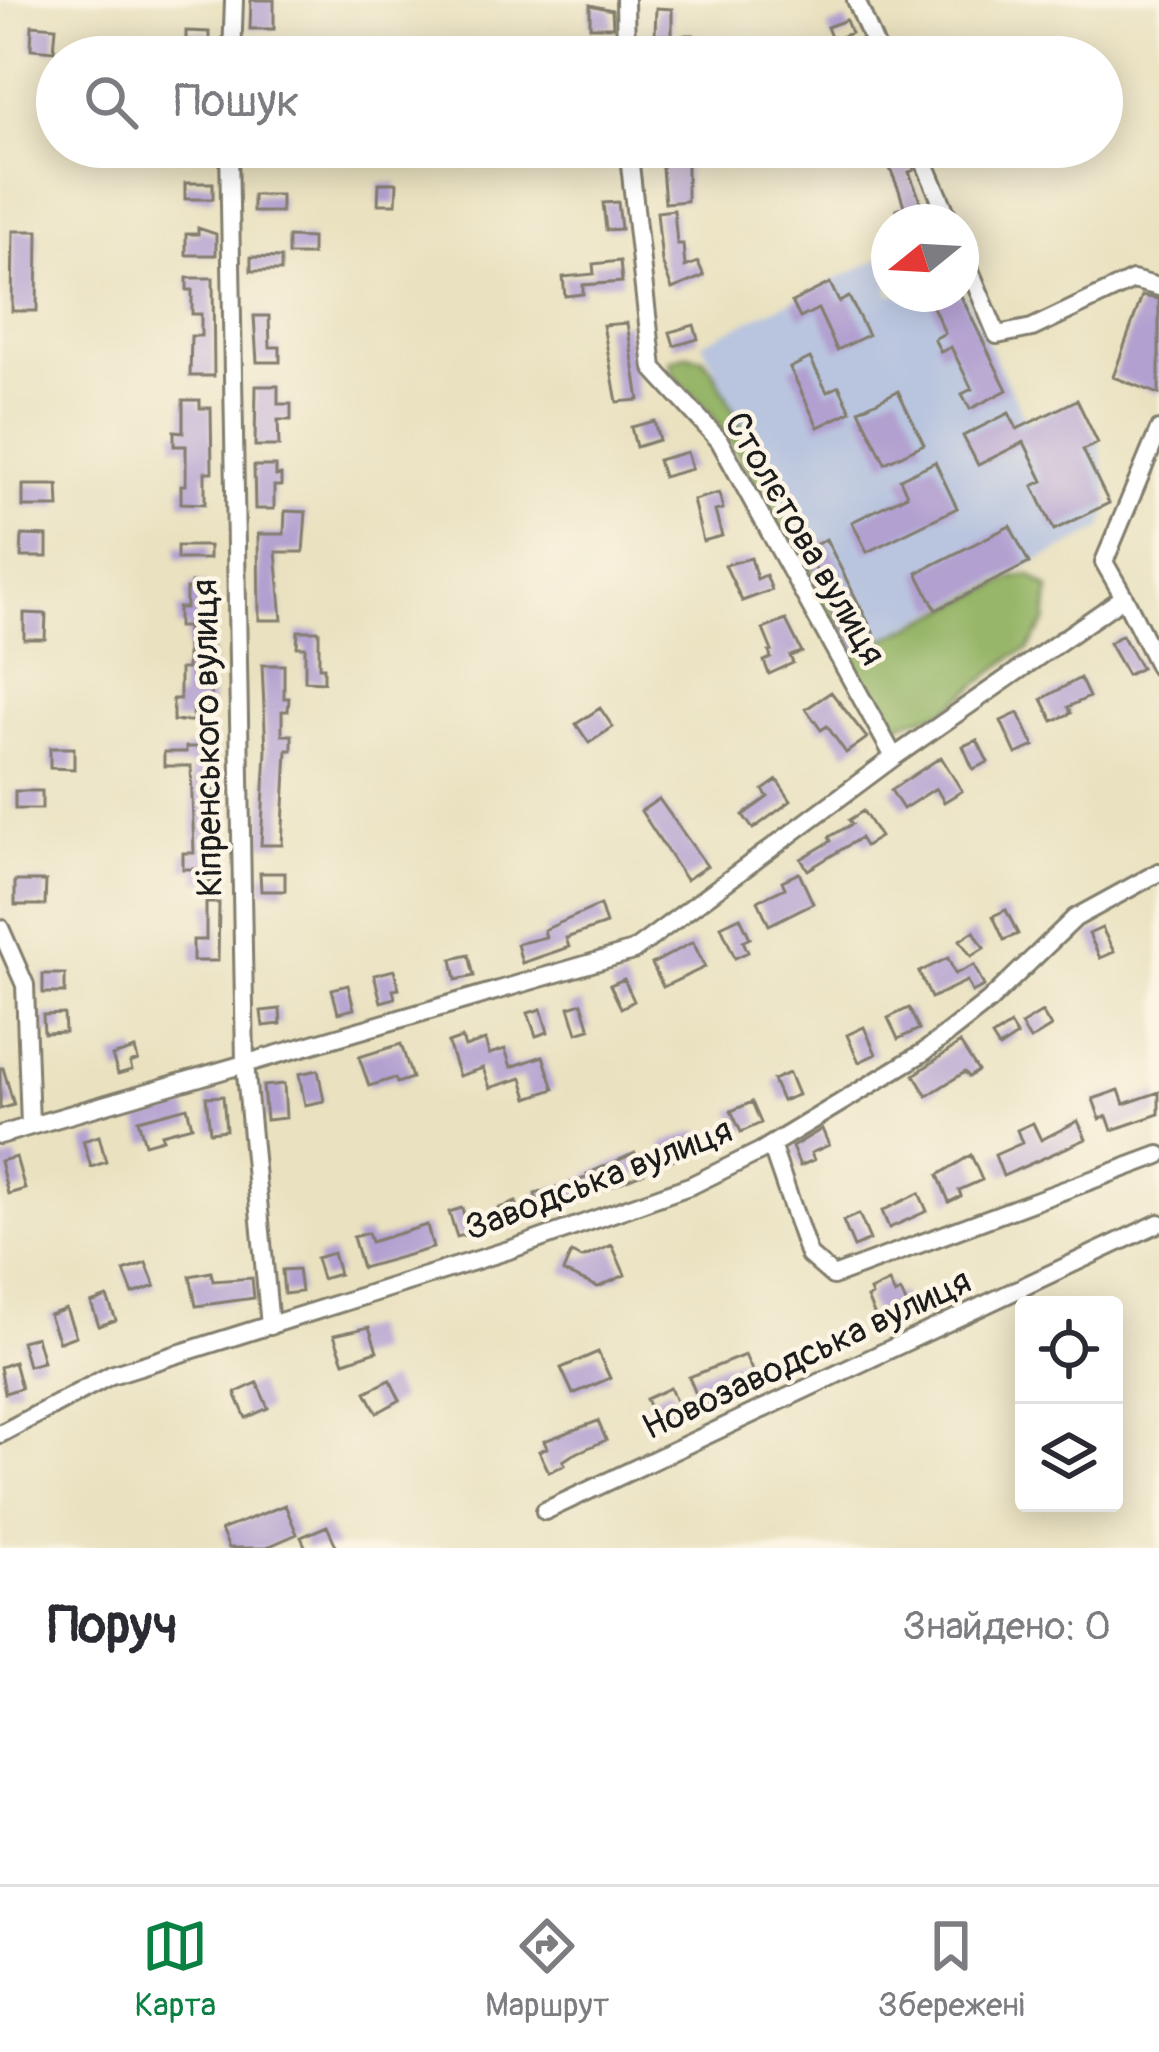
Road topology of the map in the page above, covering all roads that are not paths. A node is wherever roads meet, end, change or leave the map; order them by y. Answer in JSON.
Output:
{"nodes":[{"id":1,"x":234,"y":0,"type":"edge"},
{"id":2,"x":625,"y":0,"type":"edge"},
{"id":3,"x":856,"y":0,"type":"edge"},
{"id":4,"x":233,"y":36,"type":"edge"},
{"id":5,"x":626,"y":36,"type":"edge"},
{"id":6,"x":871,"y":36,"type":"edge"},
{"id":7,"x":229,"y":168,"type":"edge"},
{"id":8,"x":630,"y":168,"type":"edge"},
{"id":9,"x":927,"y":168,"type":"edge"},
{"id":10,"x":942,"y":204,"type":"edge"},
{"id":11,"x":1159,"y":287,"type":"edge"},
{"id":12,"x":979,"y":292,"type":"edge"},
{"id":13,"x":1159,"y":430,"type":"edge"},
{"id":14,"x":1124,"y":596,"type":"junction"},
{"id":15,"x":1159,"y":667,"type":"edge"},
{"id":16,"x":894,"y":757,"type":"junction"},
{"id":17,"x":1159,"y":872,"type":"edge"},
{"id":18,"x":0,"y":928,"type":"edge"},
{"id":19,"x":245,"y":1063,"type":"junction"},
{"id":20,"x":30,"y":1125,"type":"junction"},
{"id":21,"x":0,"y":1135,"type":"edge"},
{"id":22,"x":771,"y":1145,"type":"junction"},
{"id":23,"x":1159,"y":1155,"type":"edge"},
{"id":24,"x":1159,"y":1223,"type":"edge"},
{"id":25,"x":270,"y":1326,"type":"junction"},
{"id":26,"x":0,"y":1434,"type":"edge"},
{"id":27,"x":545,"y":1511,"type":"dead end"}],
"edges":[{"from":1,"to":4,"type":"street"},
{"from":2,"to":5,"type":"street"},
{"from":3,"to":6,"type":"street"},
{"from":7,"to":19,"type":"street","name":"Кіпренського вулиця"},
{"from":8,"to":16,"type":"street","name":"Столєтова вулиця"},
{"from":9,"to":10,"type":"street"},
{"from":11,"to":12,"type":"street"},
{"from":13,"to":14,"type":"street"},
{"from":14,"to":15,"type":"street"},
{"from":14,"to":16,"type":"street"},
{"from":16,"to":19,"type":"street"},
{"from":17,"to":22,"type":"street","name":"Заводська вулиця"},
{"from":18,"to":20,"type":"street"},
{"from":19,"to":20,"type":"street"},
{"from":19,"to":25,"type":"street","name":"Кіпренського вулиця"},
{"from":20,"to":21,"type":"street"},
{"from":22,"to":23,"type":"street","name":"Новозаводська вулиця"},
{"from":22,"to":25,"type":"street","name":"Заводська вулиця"},
{"from":24,"to":27,"type":"street","name":"Новозаводська вулиця"},
{"from":25,"to":26,"type":"street","name":"Заводська вулиця"}]}
